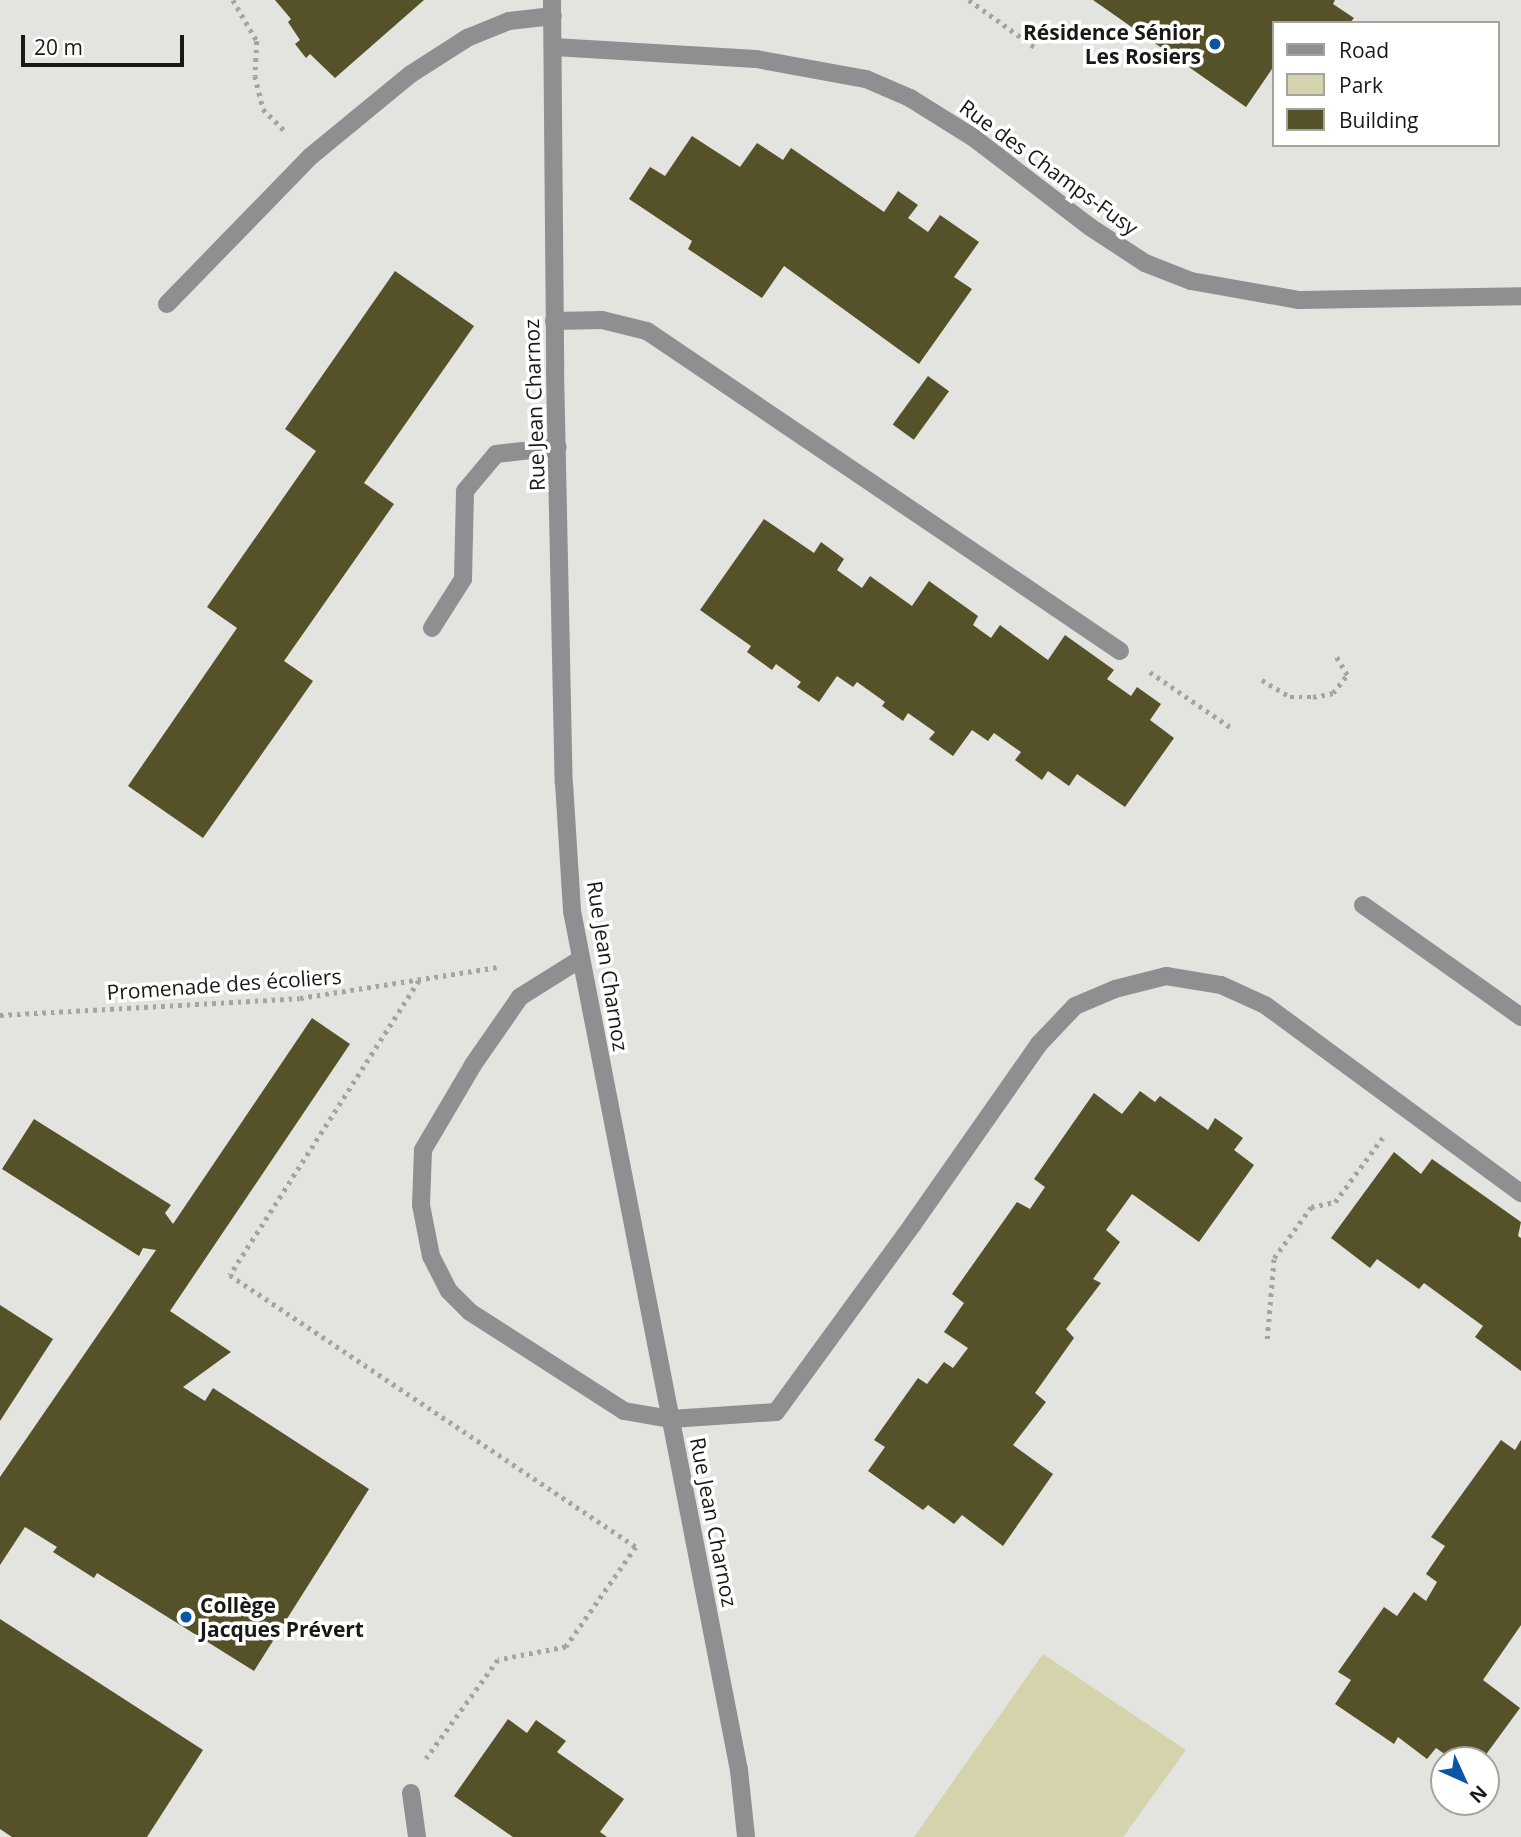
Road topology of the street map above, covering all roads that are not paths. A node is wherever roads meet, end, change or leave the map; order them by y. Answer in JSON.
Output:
{"nodes":[{"id":1,"x":552,"y":8,"type":"edge"},
{"id":2,"x":554,"y":47,"type":"junction"},
{"id":3,"x":1521,"y":296,"type":"edge"},
{"id":4,"x":167,"y":304,"type":"dead end"},
{"id":5,"x":554,"y":321,"type":"junction"},
{"id":6,"x":558,"y":447,"type":"junction"},
{"id":7,"x":432,"y":628,"type":"dead end"},
{"id":8,"x":1121,"y":651,"type":"dead end"},
{"id":9,"x":1363,"y":905,"type":"dead end"},
{"id":10,"x":579,"y":960,"type":"junction"},
{"id":11,"x":1521,"y":1017,"type":"edge"},
{"id":12,"x":1521,"y":1193,"type":"edge"},
{"id":13,"x":671,"y":1419,"type":"junction"},
{"id":14,"x":411,"y":1793,"type":"road end"},
{"id":15,"x":417,"y":1837,"type":"edge"},
{"id":16,"x":746,"y":1837,"type":"edge"}],
"edges":[{"from":1,"to":2,"type":"street","name":"Rue Jean Charnoz"},
{"from":1,"to":4,"type":"street"},
{"from":2,"to":3,"type":"street","name":"Rue des Champs-Fusy"},
{"from":2,"to":5,"type":"street","name":"Rue Jean Charnoz"},
{"from":5,"to":6,"type":"street","name":"Rue Jean Charnoz"},
{"from":5,"to":8,"type":"street"},
{"from":6,"to":7,"type":"street"},
{"from":6,"to":10,"type":"street","name":"Rue Jean Charnoz"},
{"from":9,"to":11,"type":"street"},
{"from":10,"to":13,"type":"street","name":"Rue Jean Charnoz"},
{"from":10,"to":13,"type":"street"},
{"from":12,"to":13,"type":"street"},
{"from":13,"to":16,"type":"street","name":"Rue Jean Charnoz"},
{"from":14,"to":15,"type":"street"}]}
